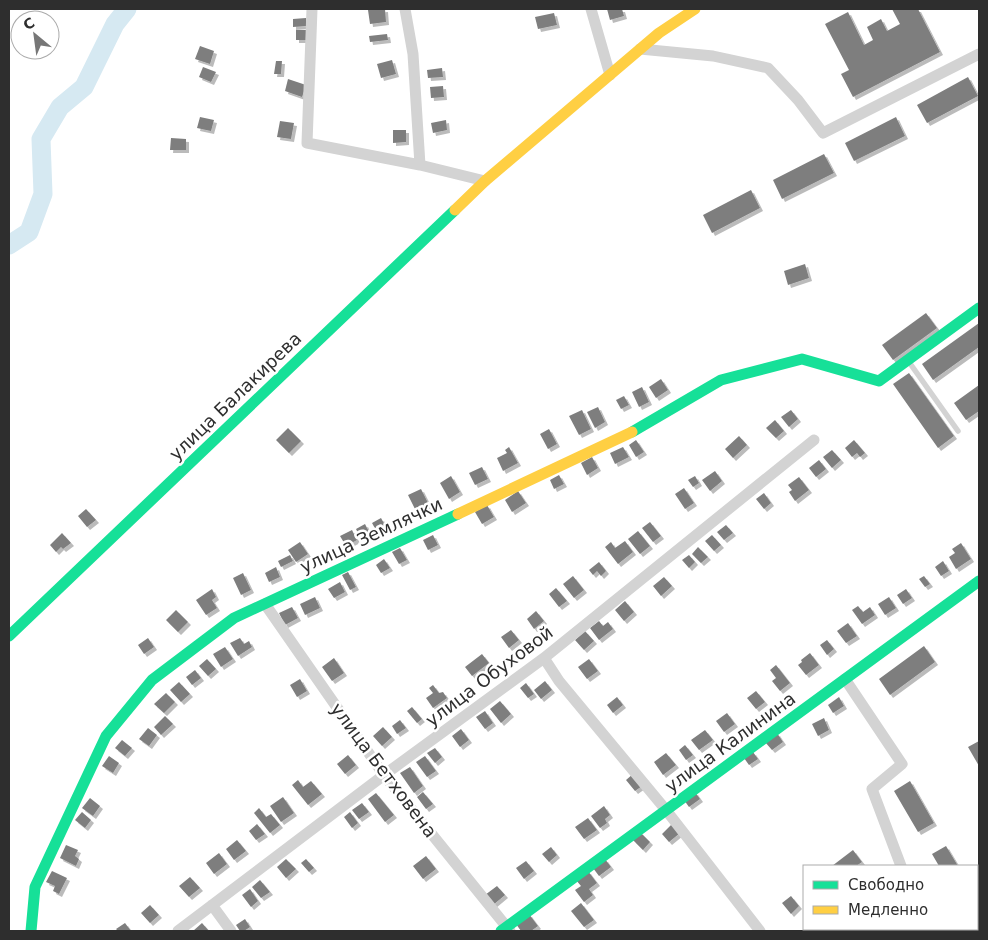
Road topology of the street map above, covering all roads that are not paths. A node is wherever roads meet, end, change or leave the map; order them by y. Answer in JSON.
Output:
{"nodes":[{"id":1,"x":312,"y":9,"type":"edge"},
{"id":2,"x":405,"y":9,"type":"edge"},
{"id":3,"x":591,"y":9,"type":"edge"},
{"id":4,"x":694,"y":9,"type":"edge"},
{"id":5,"x":640,"y":48,"type":"junction"},
{"id":6,"x":979,"y":54,"type":"edge"},
{"id":7,"x":610,"y":75,"type":"junction"},
{"id":8,"x":420,"y":165,"type":"junction"},
{"id":9,"x":485,"y":181,"type":"junction"},
{"id":10,"x":979,"y":308,"type":"edge"},
{"id":11,"x":908,"y":360,"type":"junction"},
{"id":12,"x":958,"y":431,"type":"dead end"},
{"id":13,"x":814,"y":440,"type":"dead end"},
{"id":14,"x":979,"y":581,"type":"edge"},
{"id":15,"x":264,"y":604,"type":"junction"},
{"id":16,"x":9,"y":636,"type":"edge"},
{"id":17,"x":544,"y":658,"type":"junction"},
{"id":18,"x":845,"y":679,"type":"junction"},
{"id":19,"x":384,"y":775,"type":"junction"},
{"id":20,"x":666,"y":810,"type":"junction"},
{"id":21,"x":899,"y":865,"type":"edge"},
{"id":22,"x":212,"y":905,"type":"junction"},
{"id":23,"x":506,"y":930,"type":"edge"},
{"id":24,"x":30,"y":931,"type":"edge"},
{"id":25,"x":178,"y":931,"type":"edge"},
{"id":26,"x":231,"y":931,"type":"edge"},
{"id":27,"x":760,"y":931,"type":"edge"}],
"edges":[{"from":1,"to":8,"type":"street"},
{"from":2,"to":8,"type":"street"},
{"from":3,"to":7,"type":"street"},
{"from":4,"to":5,"type":"street","name":"улица Балакирева"},
{"from":5,"to":6,"type":"street"},
{"from":5,"to":7,"type":"street","name":"улица Балакирева"},
{"from":7,"to":9,"type":"street","name":"улица Балакирева"},
{"from":8,"to":9,"type":"street"},
{"from":9,"to":16,"type":"street","name":"улица Балакирева"},
{"from":10,"to":11,"type":"street"},
{"from":11,"to":12,"type":"lane"},
{"from":11,"to":15,"type":"street","name":"улица Землячки"},
{"from":13,"to":17,"type":"street","name":"улица Обуховой"},
{"from":14,"to":18,"type":"street","name":"улица Калинина"},
{"from":15,"to":19,"type":"street","name":"улица Бетховена"},
{"from":15,"to":24,"type":"street","name":"улица Землячки"},
{"from":17,"to":19,"type":"street","name":"улица Обуховой"},
{"from":17,"to":20,"type":"street"},
{"from":18,"to":20,"type":"street","name":"улица Калинина"},
{"from":18,"to":21,"type":"street"},
{"from":19,"to":22,"type":"street","name":"улица Обуховой"},
{"from":19,"to":23,"type":"street","name":"улица Бетховена"},
{"from":20,"to":23,"type":"street","name":"улица Калинина"},
{"from":20,"to":27,"type":"street"},
{"from":22,"to":25,"type":"street","name":"улица Обуховой"},
{"from":22,"to":26,"type":"street"}]}
